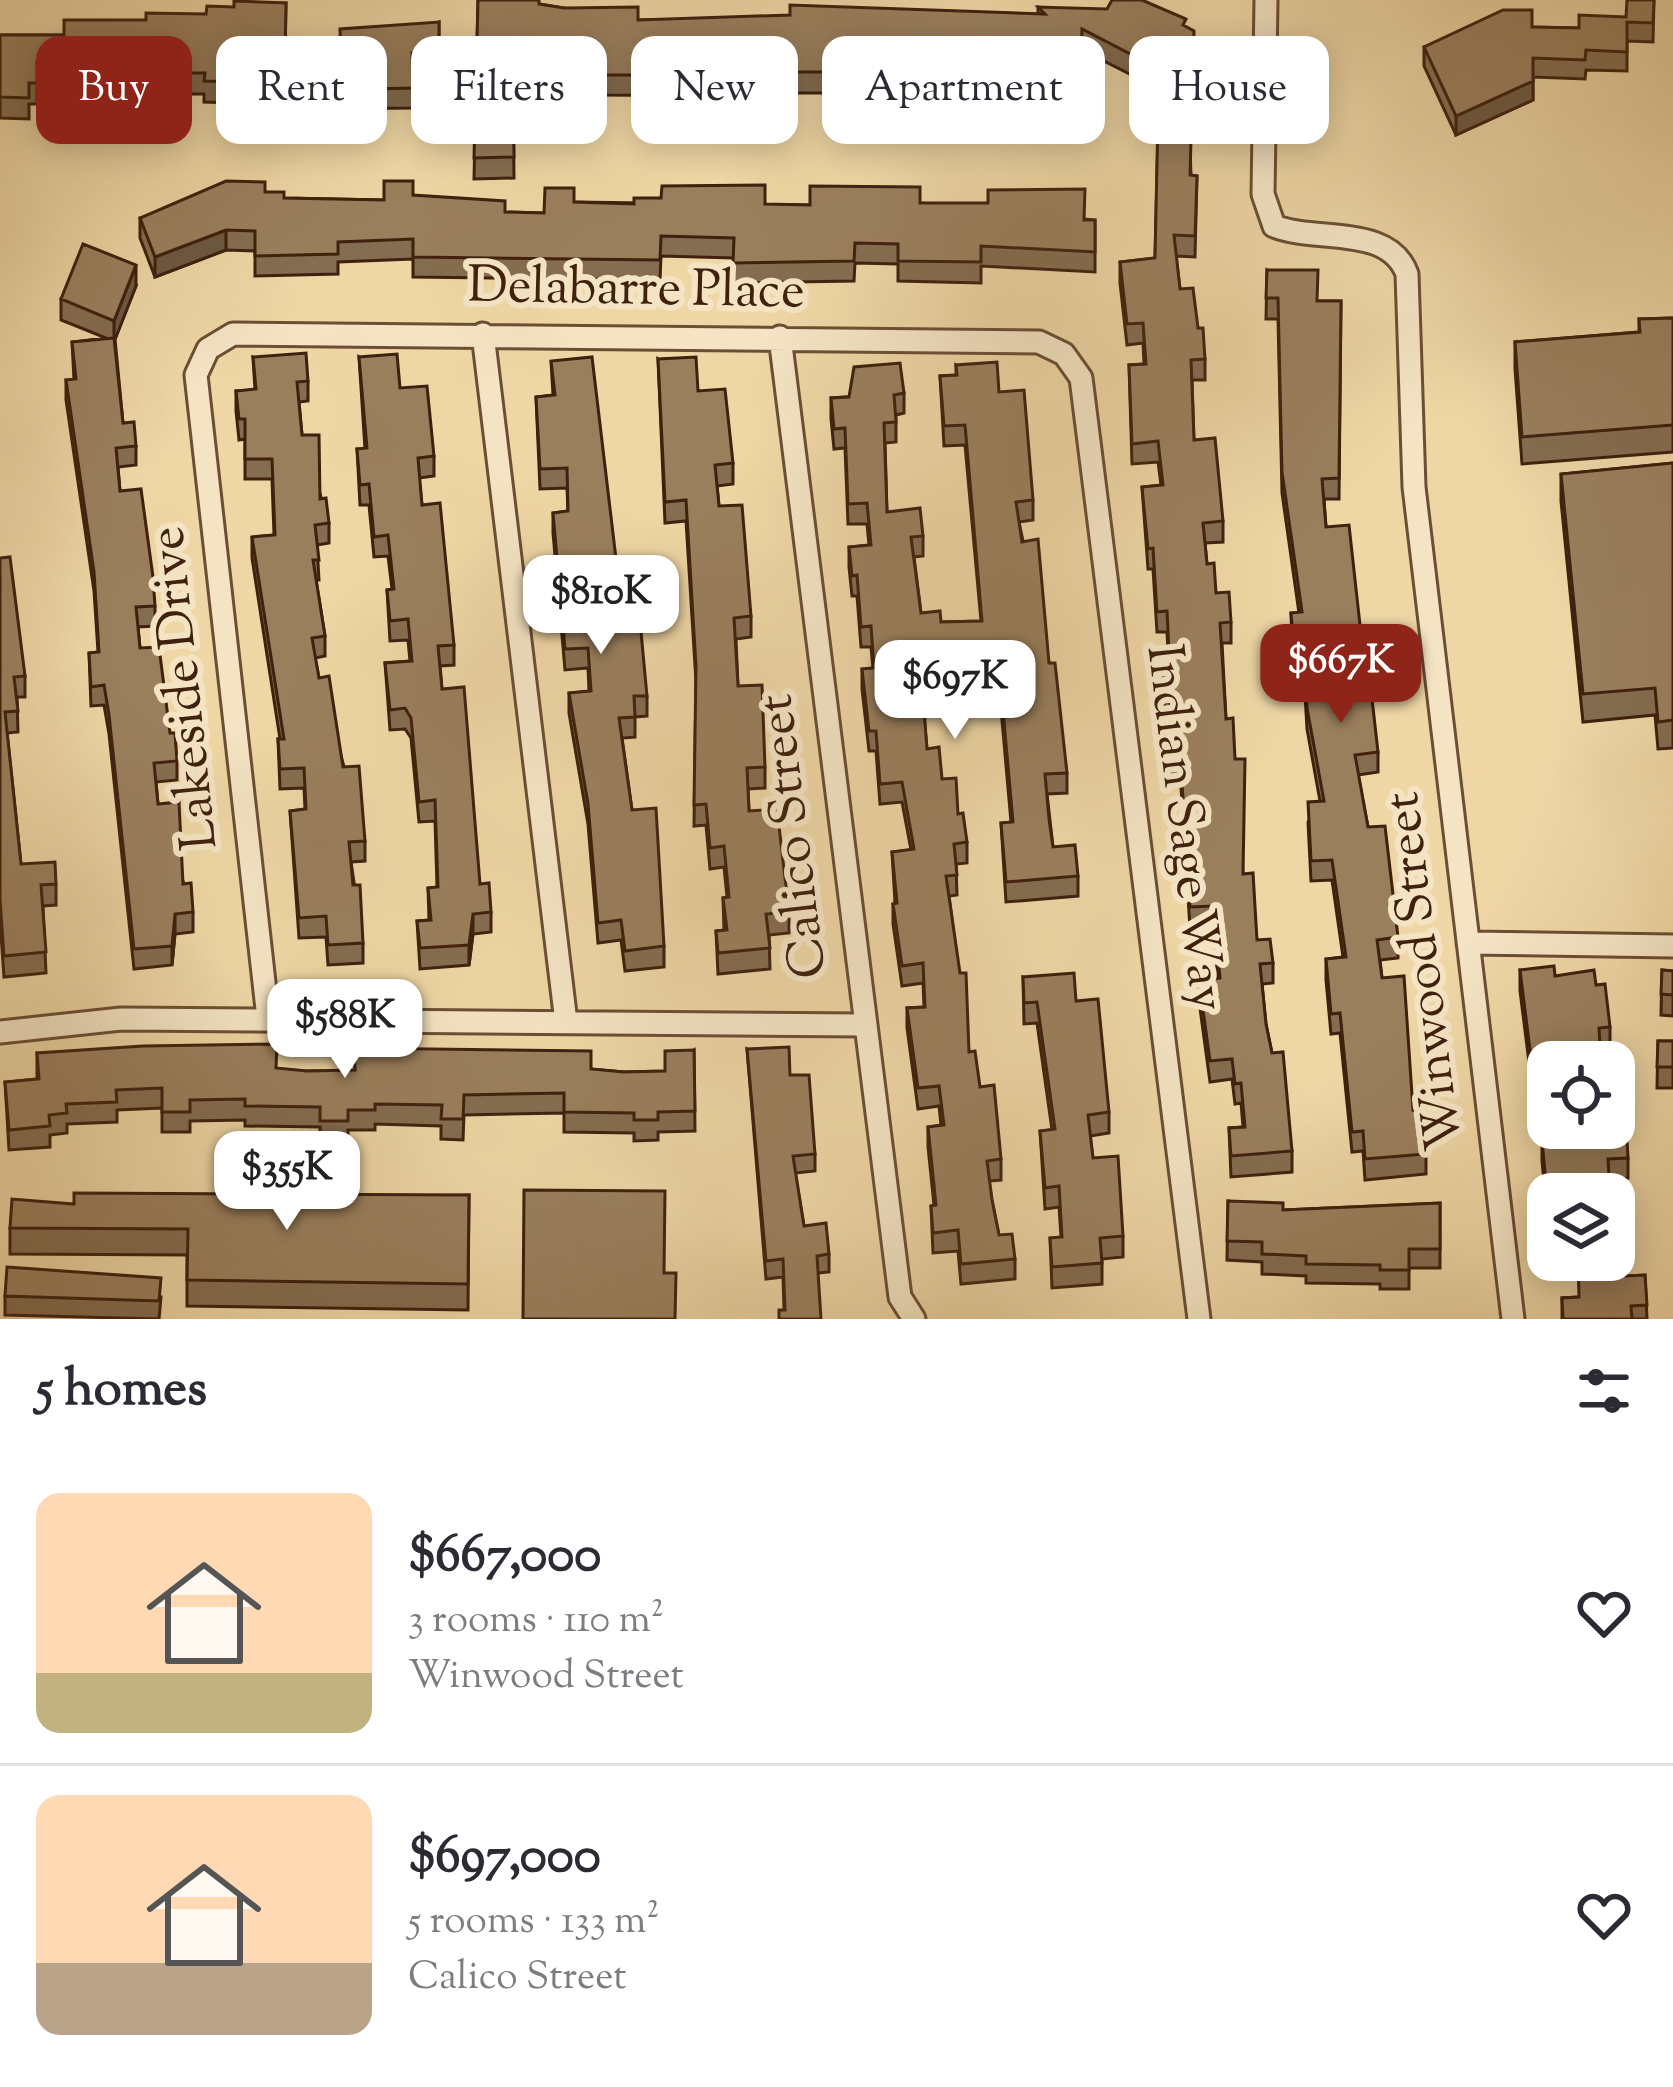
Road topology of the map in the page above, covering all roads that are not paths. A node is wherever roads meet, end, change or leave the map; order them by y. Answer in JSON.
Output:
{"nodes":[{"id":1,"x":1266,"y":0,"type":"edge"},
{"id":2,"x":483,"y":334,"type":"junction"},
{"id":3,"x":780,"y":338,"type":"junction"},
{"id":4,"x":208,"y":349,"type":"joint"},
{"id":5,"x":1064,"y":354,"type":"joint"},
{"id":6,"x":1468,"y":943,"type":"junction"},
{"id":7,"x":1673,"y":946,"type":"edge"},
{"id":8,"x":268,"y":1018,"type":"junction"},
{"id":9,"x":566,"y":1022,"type":"junction"},
{"id":10,"x":863,"y":1025,"type":"junction"},
{"id":11,"x":0,"y":1032,"type":"edge"},
{"id":12,"x":914,"y":1319,"type":"edge"},
{"id":13,"x":1199,"y":1319,"type":"edge"},
{"id":14,"x":1513,"y":1319,"type":"edge"}],
"edges":[{"from":1,"to":6,"type":"street","name":"Winwood Street"},
{"from":2,"to":3,"type":"street","name":"Delabarre Place"},
{"from":2,"to":4,"type":"street","name":"Delabarre Place"},
{"from":2,"to":9,"type":"street"},
{"from":3,"to":5,"type":"street","name":"Delabarre Place"},
{"from":3,"to":10,"type":"street","name":"Calico Street"},
{"from":4,"to":8,"type":"street","name":"Lakeside Drive"},
{"from":5,"to":13,"type":"street","name":"Indian Sage Way"},
{"from":6,"to":7,"type":"street"},
{"from":6,"to":14,"type":"street","name":"Winwood Street"},
{"from":8,"to":9,"type":"street"},
{"from":8,"to":11,"type":"street"},
{"from":9,"to":10,"type":"street"},
{"from":10,"to":12,"type":"street","name":"Calico Street"}]}
